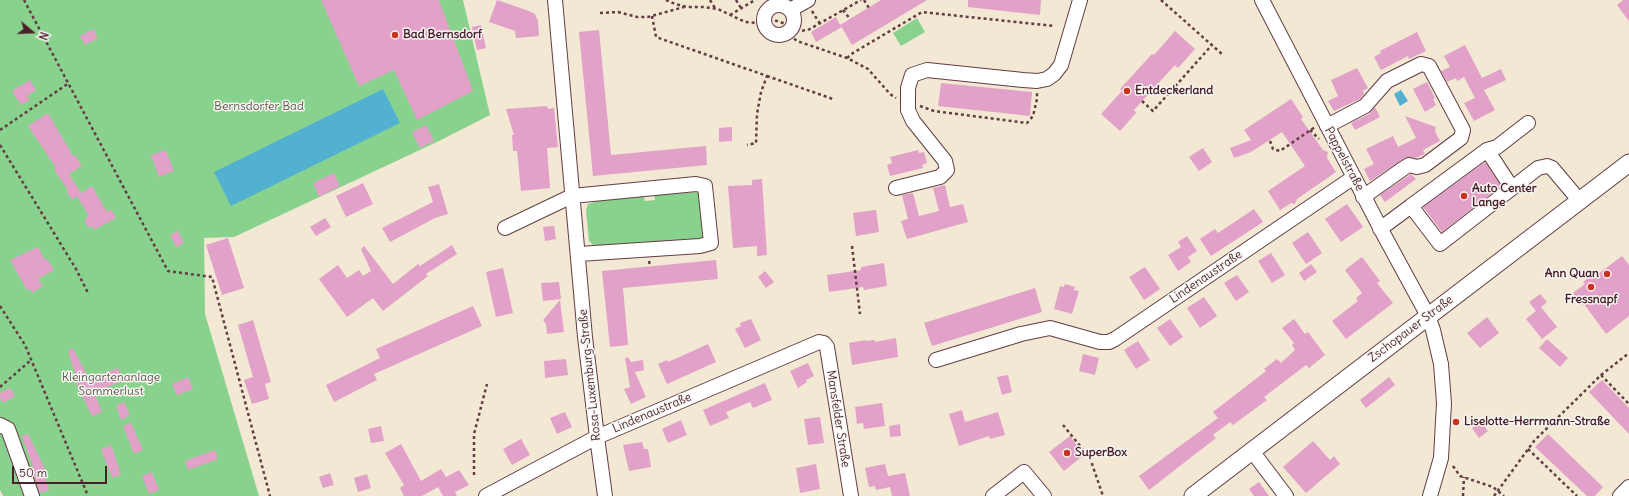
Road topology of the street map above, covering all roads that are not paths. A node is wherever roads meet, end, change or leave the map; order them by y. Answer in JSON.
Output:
{"nodes":[{"id":1,"x":555,"y":0,"type":"edge"},
{"id":2,"x":808,"y":0,"type":"edge"},
{"id":3,"x":1080,"y":0,"type":"edge"},
{"id":4,"x":1262,"y":0,"type":"edge"},
{"id":5,"x":790,"y":10,"type":"junction"},
{"id":6,"x":1528,"y":123,"type":"dead end"},
{"id":7,"x":1327,"y":126,"type":"junction"},
{"id":8,"x":1487,"y":150,"type":"junction"},
{"id":9,"x":1629,"y":163,"type":"edge"},
{"id":10,"x":1354,"y":177,"type":"junction"},
{"id":11,"x":896,"y":188,"type":"dead end"},
{"id":12,"x":1512,"y":188,"type":"junction"},
{"id":13,"x":572,"y":196,"type":"junction"},
{"id":14,"x":1363,"y":197,"type":"junction"},
{"id":15,"x":1579,"y":200,"type":"junction"},
{"id":16,"x":1411,"y":206,"type":"junction"},
{"id":17,"x":505,"y":228,"type":"dead end"},
{"id":18,"x":1380,"y":229,"type":"junction"},
{"id":19,"x":579,"y":254,"type":"junction"},
{"id":20,"x":1428,"y":316,"type":"junction"},
{"id":21,"x":824,"y":343,"type":"joint"},
{"id":22,"x":936,"y":360,"type":"dead end"},
{"id":23,"x":0,"y":425,"type":"edge"},
{"id":24,"x":597,"y":437,"type":"junction"},
{"id":25,"x":1252,"y":451,"type":"junction"},
{"id":26,"x":1629,"y":487,"type":"edge"},
{"id":27,"x":32,"y":496,"type":"edge"},
{"id":28,"x":486,"y":496,"type":"edge"},
{"id":29,"x":606,"y":496,"type":"edge"},
{"id":30,"x":851,"y":496,"type":"edge"},
{"id":31,"x":994,"y":496,"type":"edge"},
{"id":32,"x":1044,"y":496,"type":"edge"},
{"id":33,"x":1194,"y":496,"type":"edge"},
{"id":34,"x":1286,"y":496,"type":"edge"},
{"id":35,"x":1430,"y":496,"type":"edge"},
{"id":36,"x":1620,"y":496,"type":"edge"}],
"edges":[{"from":1,"to":13,"type":"street","name":"Rosa-Luxemburg-Straße"},
{"from":2,"to":5,"type":"street"},
{"from":3,"to":11,"type":"street"},
{"from":4,"to":7,"type":"street","name":"Pappelstraße"},
{"from":5,"to":5,"type":"street"},
{"from":6,"to":8,"type":"street"},
{"from":7,"to":10,"type":"street","name":"Pappelstraße"},
{"from":7,"to":14,"type":"street"},
{"from":8,"to":12,"type":"street"},
{"from":8,"to":16,"type":"street"},
{"from":9,"to":15,"type":"main road","name":"Zschopauer Straße"},
{"from":10,"to":14,"type":"street","name":"Pappelstraße"},
{"from":10,"to":22,"type":"street","name":"Lindenaustraße"},
{"from":12,"to":15,"type":"street"},
{"from":12,"to":16,"type":"street"},
{"from":13,"to":17,"type":"street"},
{"from":13,"to":19,"type":"street","name":"Rosa-Luxemburg-Straße"},
{"from":13,"to":19,"type":"street"},
{"from":14,"to":18,"type":"street","name":"Pappelstraße"},
{"from":15,"to":20,"type":"main road","name":"Zschopauer Straße"},
{"from":16,"to":18,"type":"street"},
{"from":18,"to":20,"type":"street","name":"Pappelstraße"},
{"from":19,"to":24,"type":"street","name":"Rosa-Luxemburg-Straße"},
{"from":20,"to":25,"type":"main road","name":"Zschopauer Straße"},
{"from":20,"to":35,"type":"street"},
{"from":21,"to":24,"type":"street","name":"Lindenaustraße"},
{"from":21,"to":30,"type":"street","name":"Mansfelder Straße"},
{"from":23,"to":27,"type":"street"},
{"from":24,"to":28,"type":"street","name":"Lindenaustraße"},
{"from":24,"to":29,"type":"street","name":"Rosa-Luxemburg-Straße"},
{"from":25,"to":33,"type":"main road","name":"Zschopauer Straße"},
{"from":25,"to":34,"type":"street"},
{"from":26,"to":36,"type":"street"},
{"from":31,"to":32,"type":"street"}]}
